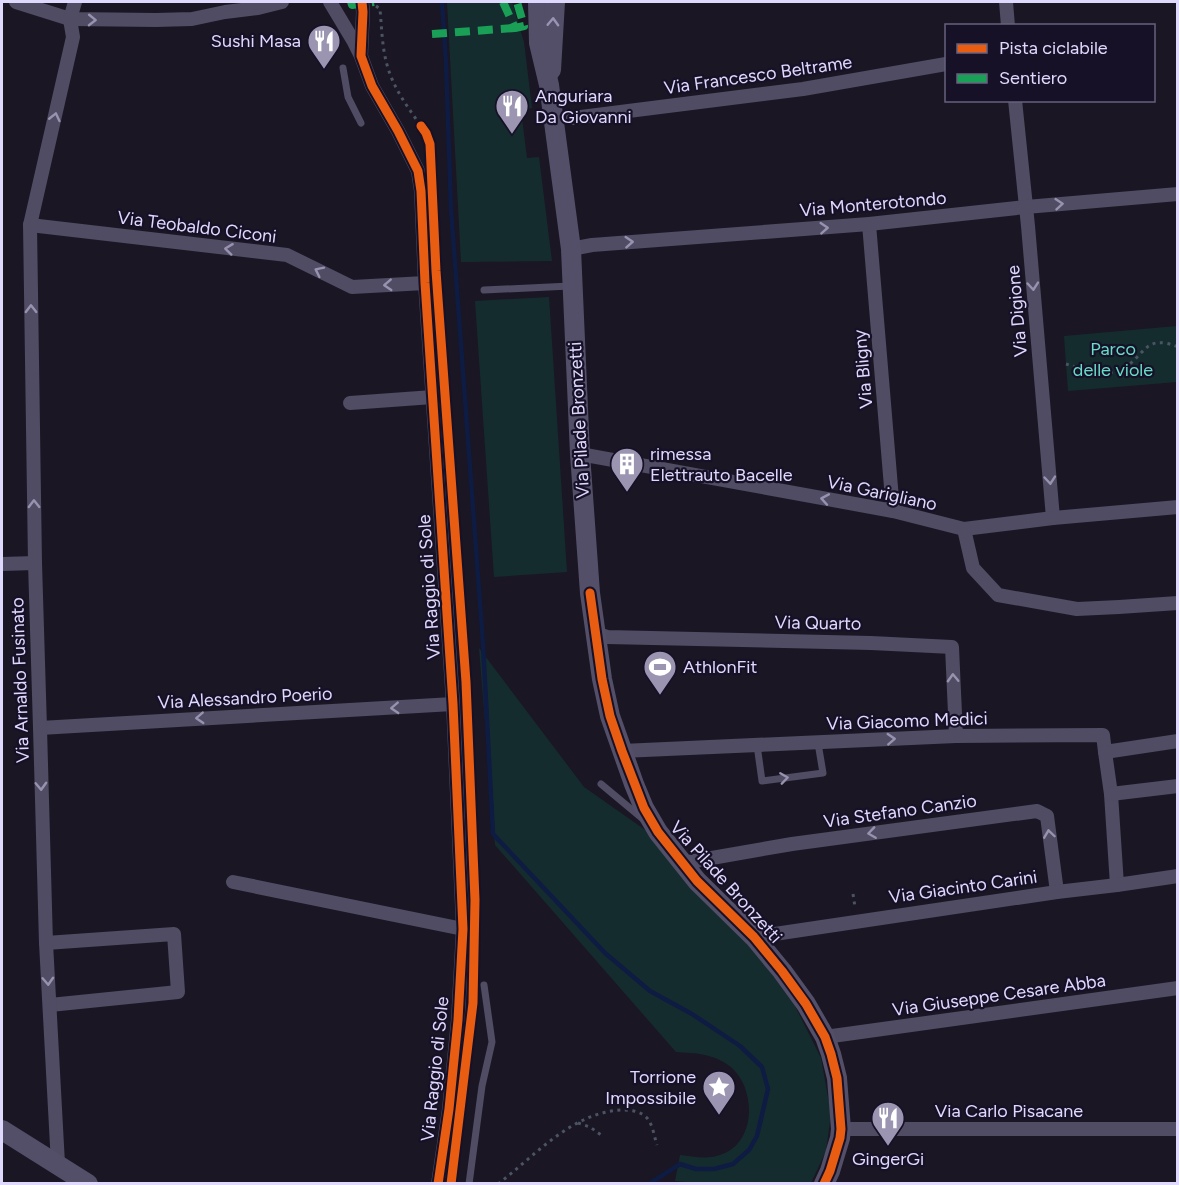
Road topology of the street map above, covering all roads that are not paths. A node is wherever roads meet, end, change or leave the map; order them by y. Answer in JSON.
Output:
{"nodes":[{"id":1,"x":16,"y":2,"type":"edge"},
{"id":2,"x":75,"y":2,"type":"edge"},
{"id":3,"x":239,"y":2,"type":"edge"},
{"id":4,"x":282,"y":2,"type":"edge"},
{"id":5,"x":330,"y":2,"type":"edge"},
{"id":6,"x":368,"y":2,"type":"edge"},
{"id":7,"x":528,"y":2,"type":"edge"},
{"id":8,"x":538,"y":2,"type":"edge"},
{"id":9,"x":555,"y":2,"type":"edge"},
{"id":10,"x":1006,"y":2,"type":"edge"},
{"id":11,"x":225,"y":12,"type":"junction"},
{"id":12,"x":70,"y":19,"type":"junction"},
{"id":13,"x":1008,"y":24,"type":"edge"},
{"id":14,"x":538,"y":43,"type":"junction"},
{"id":15,"x":361,"y":56,"type":"junction"},
{"id":16,"x":945,"y":64,"type":"edge"},
{"id":17,"x":343,"y":68,"type":"dead end"},
{"id":18,"x":549,"y":85,"type":"junction"},
{"id":19,"x":1015,"y":102,"type":"edge"},
{"id":20,"x":573,"y":118,"type":"dead end"},
{"id":21,"x":361,"y":123,"type":"dead end"},
{"id":22,"x":1178,"y":194,"type":"edge"},
{"id":23,"x":1026,"y":207,"type":"junction"},
{"id":24,"x":869,"y":224,"type":"junction"},
{"id":25,"x":30,"y":225,"type":"junction"},
{"id":26,"x":571,"y":249,"type":"junction"},
{"id":27,"x":425,"y":283,"type":"junction"},
{"id":28,"x":572,"y":286,"type":"junction"},
{"id":29,"x":484,"y":290,"type":"dead end"},
{"id":30,"x":433,"y":397,"type":"junction"},
{"id":31,"x":350,"y":403,"type":"dead end"},
{"id":32,"x":580,"y":454,"type":"junction"},
{"id":33,"x":1178,"y":507,"type":"edge"},
{"id":34,"x":893,"y":511,"type":"junction"},
{"id":35,"x":1053,"y":518,"type":"junction"},
{"id":36,"x":964,"y":530,"type":"junction"},
{"id":37,"x":35,"y":562,"type":"junction"},
{"id":38,"x":2,"y":564,"type":"edge"},
{"id":39,"x":1178,"y":603,"type":"edge"},
{"id":40,"x":595,"y":633,"type":"junction"},
{"id":41,"x":453,"y":704,"type":"junction"},
{"id":42,"x":40,"y":728,"type":"junction"},
{"id":43,"x":956,"y":736,"type":"junction"},
{"id":44,"x":1178,"y":741,"type":"edge"},
{"id":45,"x":819,"y":743,"type":"junction"},
{"id":46,"x":757,"y":745,"type":"junction"},
{"id":47,"x":622,"y":751,"type":"junction"},
{"id":48,"x":1105,"y":752,"type":"junction"},
{"id":49,"x":601,"y":784,"type":"dead end"},
{"id":50,"x":1178,"y":786,"type":"edge"},
{"id":51,"x":1111,"y":794,"type":"junction"},
{"id":52,"x":658,"y":832,"type":"junction"},
{"id":53,"x":682,"y":862,"type":"junction"},
{"id":54,"x":1178,"y":876,"type":"edge"},
{"id":55,"x":233,"y":882,"type":"dead end"},
{"id":56,"x":1117,"y":885,"type":"junction"},
{"id":57,"x":1057,"y":892,"type":"junction"},
{"id":58,"x":463,"y":929,"type":"junction"},
{"id":59,"x":754,"y":937,"type":"junction"},
{"id":60,"x":46,"y":943,"type":"junction"},
{"id":61,"x":483,"y":985,"type":"dead end"},
{"id":62,"x":1178,"y":988,"type":"edge"},
{"id":63,"x":50,"y":1005,"type":"junction"},
{"id":64,"x":825,"y":1037,"type":"junction"},
{"id":65,"x":841,"y":1129,"type":"junction"},
{"id":66,"x":1178,"y":1129,"type":"edge"},
{"id":67,"x":2,"y":1130,"type":"edge"},
{"id":68,"x":58,"y":1164,"type":"junction"},
{"id":69,"x":88,"y":1184,"type":"edge"},
{"id":70,"x":438,"y":1184,"type":"edge"},
{"id":71,"x":469,"y":1184,"type":"edge"},
{"id":72,"x":824,"y":1184,"type":"edge"}],
"edges":[{"from":1,"to":12,"type":"street"},
{"from":2,"to":12,"type":"street","name":"Via Arnaldo Fusinato"},
{"from":3,"to":11,"type":"street"},
{"from":4,"to":11,"type":"street"},
{"from":5,"to":15,"type":"street"},
{"from":6,"to":15,"type":"street","name":"Via Raggio di Sole"},
{"from":7,"to":14,"type":"main road"},
{"from":8,"to":14,"type":"main road","name":"Via Pilade Bronzetti"},
{"from":18,"to":9,"type":"main road","name":"Via Pilade Bronzetti","one_way":true},
{"from":10,"to":13,"type":"street"},
{"from":12,"to":11,"type":"street","one_way":true},
{"from":25,"to":12,"type":"street","name":"Via Arnaldo Fusinato","one_way":true},
{"from":14,"to":18,"type":"main road","name":"Via Pilade Bronzetti"},
{"from":15,"to":27,"type":"street","name":"Via Raggio di Sole"},
{"from":16,"to":20,"type":"street","name":"Via Francesco Beltrame"},
{"from":17,"to":21,"type":"lane"},
{"from":18,"to":26,"type":"main road","name":"Via Pilade Bronzetti"},
{"from":19,"to":23,"type":"street","name":"Via Digione"},
{"from":23,"to":22,"type":"street","name":"Via Monterotondo","one_way":true},
{"from":23,"to":24,"type":"street","name":"Via Monterotondo"},
{"from":23,"to":35,"type":"street","name":"Via Digione","one_way":true},
{"from":26,"to":24,"type":"street","name":"Via Monterotondo","one_way":true},
{"from":24,"to":34,"type":"street","name":"Via Bligny"},
{"from":27,"to":25,"type":"street","name":"Via Teobaldo Ciconi","one_way":true},
{"from":37,"to":25,"type":"street","name":"Via Arnaldo Fusinato","one_way":true},
{"from":26,"to":28,"type":"main road","name":"Via Pilade Bronzetti"},
{"from":27,"to":30,"type":"street","name":"Via Raggio di Sole"},
{"from":28,"to":29,"type":"lane"},
{"from":28,"to":32,"type":"main road","name":"Via Pilade Bronzetti"},
{"from":30,"to":31,"type":"street"},
{"from":30,"to":41,"type":"street","name":"Via Raggio di Sole"},
{"from":34,"to":32,"type":"street","name":"Via Garigliano","one_way":true},
{"from":32,"to":40,"type":"main road","name":"Via Pilade Bronzetti"},
{"from":33,"to":35,"type":"street","name":"Via Garigliano"},
{"from":34,"to":36,"type":"street","name":"Via Garigliano"},
{"from":35,"to":36,"type":"street","name":"Via Garigliano"},
{"from":36,"to":39,"type":"street"},
{"from":37,"to":38,"type":"street"},
{"from":37,"to":42,"type":"street","name":"Via Arnaldo Fusinato"},
{"from":43,"to":40,"type":"street","name":"Via Quarto","one_way":true},
{"from":40,"to":47,"type":"main road","name":"Via Pilade Bronzetti"},
{"from":41,"to":42,"type":"street","name":"Via Alessandro Poerio","one_way":true},
{"from":41,"to":58,"type":"street","name":"Via Raggio di Sole"},
{"from":42,"to":60,"type":"street","name":"Via Arnaldo Fusinato","one_way":true},
{"from":45,"to":43,"type":"street","name":"Via Giacomo Medici","one_way":true},
{"from":43,"to":48,"type":"street","name":"Via Giacomo Medici"},
{"from":44,"to":48,"type":"street"},
{"from":45,"to":46,"type":"street","name":"Via Giacomo Medici"},
{"from":46,"to":45,"type":"lane","one_way":true},
{"from":46,"to":47,"type":"street","name":"Via Giacomo Medici"},
{"from":47,"to":52,"type":"main road","name":"Via Pilade Bronzetti"},
{"from":48,"to":51,"type":"street"},
{"from":49,"to":52,"type":"lane"},
{"from":50,"to":51,"type":"street"},
{"from":51,"to":56,"type":"street"},
{"from":52,"to":53,"type":"main road","name":"Via Pilade Bronzetti"},
{"from":57,"to":53,"type":"street","name":"Via Stefano Canzio","one_way":true},
{"from":53,"to":59,"type":"main road","name":"Via Pilade Bronzetti"},
{"from":54,"to":56,"type":"street","name":"Via Giacinto Carini"},
{"from":55,"to":58,"type":"street"},
{"from":56,"to":57,"type":"street","name":"Via Giacinto Carini"},
{"from":57,"to":59,"type":"street","name":"Via Giacinto Carini"},
{"from":58,"to":70,"type":"street","name":"Via Raggio di Sole"},
{"from":59,"to":64,"type":"main road","name":"Via Pilade Bronzetti"},
{"from":60,"to":63,"type":"street","name":"Via Arnaldo Fusinato","one_way":true},
{"from":60,"to":63,"type":"street"},
{"from":61,"to":71,"type":"lane"},
{"from":62,"to":64,"type":"street","name":"Via Giuseppe Cesare Abba"},
{"from":63,"to":68,"type":"street","name":"Via Arnaldo Fusinato"},
{"from":64,"to":65,"type":"main road","name":"Via Pilade Bronzetti"},
{"from":65,"to":66,"type":"street","name":"Via Carlo Pisacane"},
{"from":65,"to":72,"type":"main road","name":"Via Pilade Bronzetti"},
{"from":67,"to":68,"type":"main road"},
{"from":68,"to":69,"type":"main road"}]}
